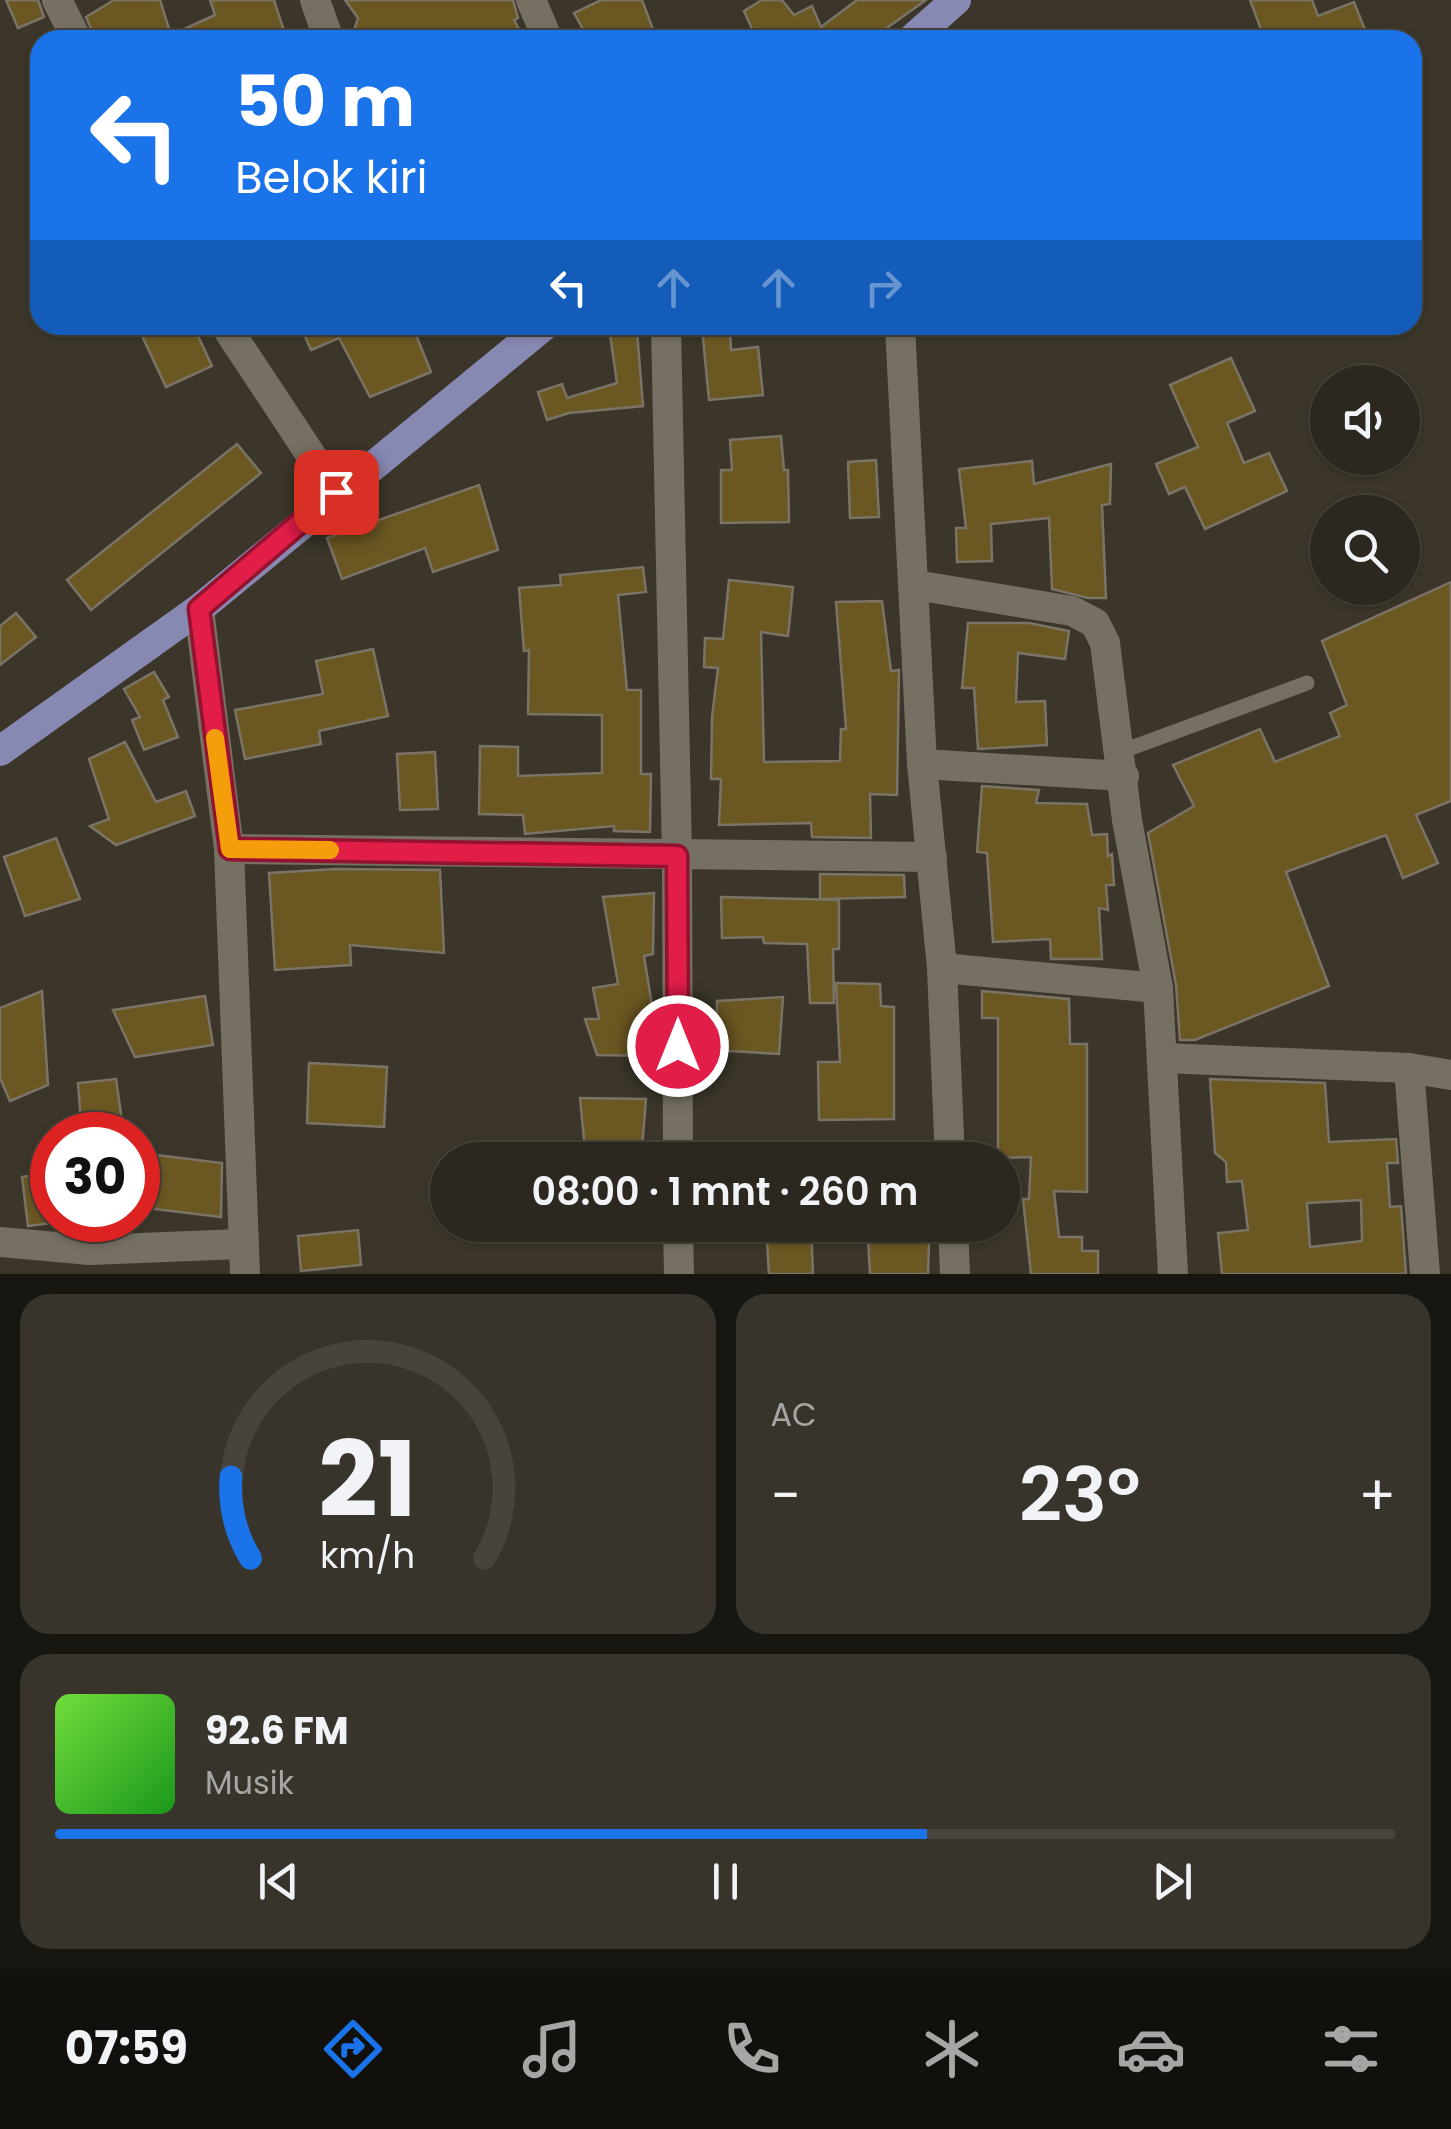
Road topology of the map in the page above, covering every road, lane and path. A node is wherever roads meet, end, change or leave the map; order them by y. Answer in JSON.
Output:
{"nodes":[{"id":1,"x":57,"y":0,"type":"edge"},
{"id":2,"x":315,"y":0,"type":"edge"},
{"id":3,"x":531,"y":0,"type":"edge"},
{"id":4,"x":956,"y":0,"type":"edge"},
{"id":5,"x":72,"y":30,"type":"edge"},
{"id":6,"x":326,"y":30,"type":"edge"},
{"id":7,"x":544,"y":30,"type":"edge"},
{"id":8,"x":922,"y":30,"type":"edge"},
{"id":9,"x":232,"y":335,"type":"edge"},
{"id":10,"x":533,"y":335,"type":"edge"},
{"id":11,"x":666,"y":335,"type":"edge"},
{"id":12,"x":901,"y":335,"type":"edge"},
{"id":13,"x":336,"y":492,"type":"junction"},
{"id":14,"x":916,"y":585,"type":"junction"},
{"id":15,"x":199,"y":609,"type":"junction"},
{"id":16,"x":1307,"y":684,"type":"dead end"},
{"id":17,"x":0,"y":751,"type":"edge"},
{"id":18,"x":922,"y":764,"type":"junction"},
{"id":19,"x":1122,"y":764,"type":"junction"},
{"id":20,"x":230,"y":849,"type":"junction"},
{"id":21,"x":677,"y":856,"type":"junction"},
{"id":22,"x":932,"y":857,"type":"junction"},
{"id":23,"x":942,"y":968,"type":"junction"},
{"id":24,"x":1158,"y":988,"type":"junction"},
{"id":25,"x":1164,"y":1058,"type":"junction"},
{"id":26,"x":1409,"y":1068,"type":"junction"},
{"id":27,"x":1451,"y":1074,"type":"edge"},
{"id":28,"x":678,"y":1142,"type":"edge"},
{"id":29,"x":949,"y":1142,"type":"edge"},
{"id":30,"x":0,"y":1242,"type":"edge"},
{"id":31,"x":678,"y":1242,"type":"edge"},
{"id":32,"x":954,"y":1242,"type":"edge"},
{"id":33,"x":243,"y":1259,"type":"edge"},
{"id":34,"x":679,"y":1274,"type":"edge"},
{"id":35,"x":955,"y":1274,"type":"edge"},
{"id":36,"x":1173,"y":1274,"type":"edge"},
{"id":37,"x":1424,"y":1274,"type":"edge"}],
"edges":[{"from":1,"to":5,"type":"street"},
{"from":2,"to":6,"type":"street"},
{"from":3,"to":7,"type":"street"},
{"from":4,"to":8,"type":"main road"},
{"from":9,"to":13,"type":"street"},
{"from":10,"to":13,"type":"main road"},
{"from":11,"to":21,"type":"street"},
{"from":12,"to":14,"type":"street"},
{"from":13,"to":15,"type":"main road"},
{"from":14,"to":18,"type":"street"},
{"from":14,"to":19,"type":"street"},
{"from":15,"to":17,"type":"main road"},
{"from":15,"to":20,"type":"street"},
{"from":16,"to":19,"type":"lane"},
{"from":18,"to":19,"type":"street"},
{"from":18,"to":22,"type":"street"},
{"from":19,"to":24,"type":"street"},
{"from":20,"to":21,"type":"street"},
{"from":20,"to":33,"type":"street"},
{"from":21,"to":22,"type":"street"},
{"from":21,"to":28,"type":"street"},
{"from":22,"to":23,"type":"street"},
{"from":23,"to":24,"type":"street"},
{"from":23,"to":29,"type":"street"},
{"from":24,"to":25,"type":"street"},
{"from":25,"to":26,"type":"street"},
{"from":25,"to":36,"type":"street"},
{"from":26,"to":27,"type":"street"},
{"from":26,"to":37,"type":"street"},
{"from":30,"to":33,"type":"street"},
{"from":31,"to":34,"type":"street"},
{"from":32,"to":35,"type":"street"}]}
